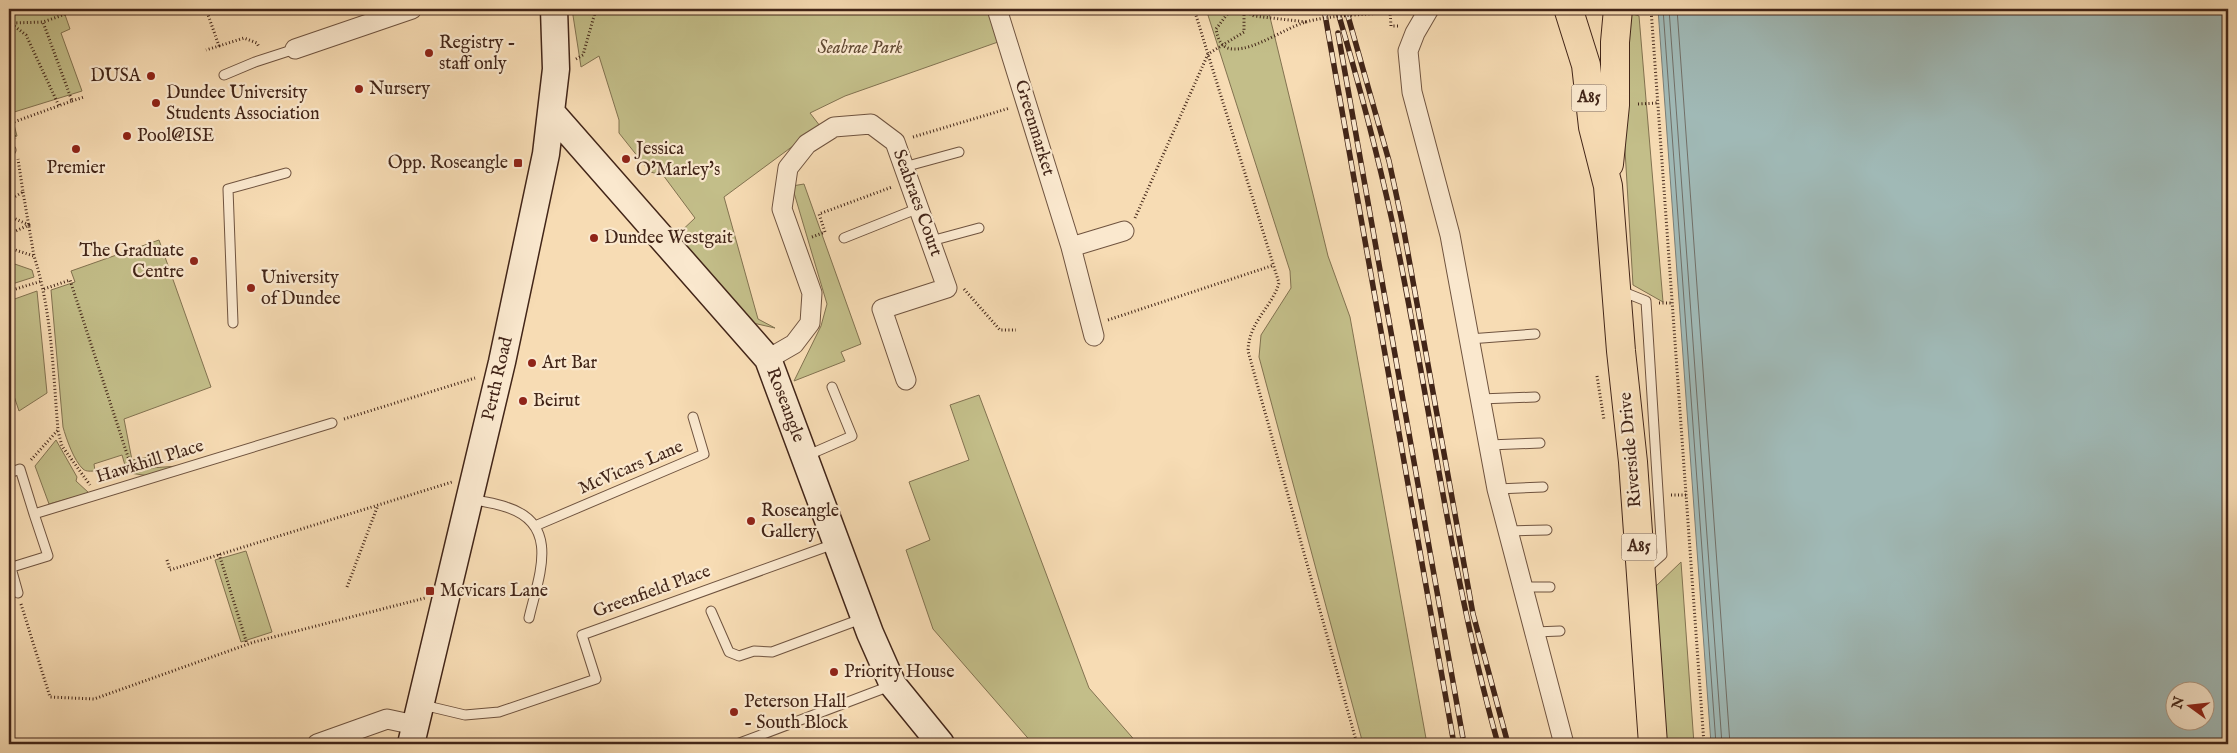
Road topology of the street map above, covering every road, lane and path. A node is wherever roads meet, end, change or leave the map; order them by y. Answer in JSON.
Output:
{"nodes":[{"id":1,"x":11,"y":9,"type":"edge"},
{"id":2,"x":80,"y":9,"type":"edge"},
{"id":3,"x":206,"y":9,"type":"edge"},
{"id":4,"x":412,"y":9,"type":"edge"},
{"id":5,"x":554,"y":9,"type":"edge"},
{"id":6,"x":596,"y":9,"type":"edge"},
{"id":7,"x":997,"y":9,"type":"edge"},
{"id":8,"x":1194,"y":9,"type":"edge"},
{"id":9,"x":1244,"y":9,"type":"edge"},
{"id":10,"x":1429,"y":9,"type":"edge"},
{"id":11,"x":1617,"y":9,"type":"edge"},
{"id":12,"x":1651,"y":9,"type":"edge"},
{"id":13,"x":1568,"y":10,"type":"edge"},
{"id":14,"x":1403,"y":11,"type":"dead end"},
{"id":15,"x":1390,"y":12,"type":"junction"},
{"id":16,"x":11,"y":22,"type":"edge"},
{"id":17,"x":43,"y":22,"type":"junction"},
{"id":18,"x":1307,"y":22,"type":"junction"},
{"id":19,"x":1404,"y":26,"type":"dead end"},
{"id":20,"x":244,"y":38,"type":"dead end"},
{"id":21,"x":218,"y":46,"type":"junction"},
{"id":22,"x":294,"y":49,"type":"joint"},
{"id":23,"x":206,"y":50,"type":"dead end"},
{"id":24,"x":1208,"y":54,"type":"junction"},
{"id":25,"x":556,"y":69,"type":"junction"},
{"id":26,"x":224,"y":75,"type":"dead end"},
{"id":27,"x":84,"y":97,"type":"dead end"},
{"id":28,"x":72,"y":101,"type":"junction"},
{"id":29,"x":1027,"y":103,"type":"junction"},
{"id":30,"x":1657,"y":103,"type":"junction"},
{"id":31,"x":1632,"y":104,"type":"dead end"},
{"id":32,"x":59,"y":106,"type":"junction"},
{"id":33,"x":552,"y":113,"type":"junction"},
{"id":34,"x":11,"y":123,"type":"dead end"},
{"id":35,"x":895,"y":142,"type":"junction"},
{"id":36,"x":959,"y":152,"type":"dead end"},
{"id":37,"x":286,"y":173,"type":"dead end"},
{"id":38,"x":907,"y":174,"type":"junction"},
{"id":39,"x":1608,"y":186,"type":"junction"},
{"id":40,"x":23,"y":192,"type":"dead end"},
{"id":41,"x":919,"y":208,"type":"junction"},
{"id":42,"x":9,"y":216,"type":"edge"},
{"id":43,"x":29,"y":225,"type":"junction"},
{"id":44,"x":979,"y":228,"type":"dead end"},
{"id":45,"x":1124,"y":231,"type":"joint"},
{"id":46,"x":825,"y":232,"type":"dead end"},
{"id":47,"x":9,"y":234,"type":"edge"},
{"id":48,"x":844,"y":238,"type":"dead end"},
{"id":49,"x":931,"y":241,"type":"junction"},
{"id":50,"x":1071,"y":247,"type":"junction"},
{"id":51,"x":9,"y":248,"type":"edge"},
{"id":52,"x":34,"y":256,"type":"junction"},
{"id":53,"x":1274,"y":264,"type":"junction"},
{"id":54,"x":42,"y":281,"type":"junction"},
{"id":55,"x":947,"y":288,"type":"junction"},
{"id":56,"x":44,"y":289,"type":"junction"},
{"id":57,"x":1616,"y":290,"type":"junction"},
{"id":58,"x":9,"y":291,"type":"edge"},
{"id":59,"x":233,"y":322,"type":"dead end"},
{"id":60,"x":1016,"y":330,"type":"dead end"},
{"id":61,"x":1093,"y":331,"type":"joint"},
{"id":62,"x":1535,"y":334,"type":"dead end"},
{"id":63,"x":1469,"y":340,"type":"junction"},
{"id":64,"x":768,"y":360,"type":"junction"},
{"id":65,"x":475,"y":378,"type":"dead end"},
{"id":66,"x":906,"y":380,"type":"dead end"},
{"id":67,"x":832,"y":388,"type":"dead end"},
{"id":68,"x":1535,"y":397,"type":"dead end"},
{"id":69,"x":1480,"y":400,"type":"junction"},
{"id":70,"x":694,"y":416,"type":"dead end"},
{"id":71,"x":332,"y":423,"type":"joint"},
{"id":72,"x":58,"y":430,"type":"junction"},
{"id":73,"x":1540,"y":443,"type":"dead end"},
{"id":74,"x":1489,"y":445,"type":"junction"},
{"id":75,"x":804,"y":457,"type":"junction"},
{"id":76,"x":20,"y":469,"type":"junction"},
{"id":77,"x":9,"y":473,"type":"edge"},
{"id":78,"x":158,"y":476,"type":"junction"},
{"id":79,"x":1543,"y":488,"type":"dead end"},
{"id":80,"x":1497,"y":489,"type":"junction"},
{"id":81,"x":461,"y":490,"type":"junction"},
{"id":82,"x":96,"y":495,"type":"junction"},
{"id":83,"x":379,"y":504,"type":"junction"},
{"id":84,"x":34,"y":514,"type":"junction"},
{"id":85,"x":535,"y":526,"type":"junction"},
{"id":86,"x":1547,"y":530,"type":"dead end"},
{"id":87,"x":1507,"y":531,"type":"junction"},
{"id":88,"x":837,"y":542,"type":"junction"},
{"id":89,"x":219,"y":554,"type":"junction"},
{"id":90,"x":167,"y":560,"type":"dead end"},
{"id":91,"x":10,"y":568,"type":"edge"},
{"id":92,"x":1641,"y":574,"type":"junction"},
{"id":93,"x":1550,"y":586,"type":"dead end"},
{"id":94,"x":346,"y":587,"type":"dead end"},
{"id":95,"x":1522,"y":587,"type":"junction"},
{"id":96,"x":446,"y":592,"type":"junction"},
{"id":97,"x":18,"y":593,"type":"joint"},
{"id":98,"x":711,"y":611,"type":"dead end"},
{"id":99,"x":529,"y":618,"type":"dead end"},
{"id":100,"x":864,"y":618,"type":"junction"},
{"id":101,"x":1560,"y":631,"type":"dead end"},
{"id":102,"x":1534,"y":632,"type":"junction"},
{"id":103,"x":247,"y":644,"type":"junction"},
{"id":104,"x":893,"y":685,"type":"junction"},
{"id":105,"x":415,"y":725,"type":"edge"},
{"id":106,"x":317,"y":744,"type":"edge"},
{"id":107,"x":737,"y":744,"type":"edge"},
{"id":108,"x":941,"y":744,"type":"edge"},
{"id":109,"x":1357,"y":744,"type":"edge"},
{"id":110,"x":1564,"y":744,"type":"edge"},
{"id":111,"x":1653,"y":744,"type":"edge"},
{"id":112,"x":1704,"y":744,"type":"edge"}],
"edges":[{"from":1,"to":16,"type":"path"},
{"from":2,"to":17,"type":"path"},
{"from":3,"to":21,"type":"path"},
{"from":4,"to":22,"type":"street"},
{"from":5,"to":25,"type":"street","name":"Perth Road"},
{"from":6,"to":25,"type":"path"},
{"from":7,"to":29,"type":"street","name":"Greenmarket"},
{"from":8,"to":24,"type":"path"},
{"from":9,"to":18,"type":"path"},
{"from":9,"to":18,"type":"path","bridge":true},
{"from":9,"to":24,"type":"path"},
{"from":10,"to":63,"type":"street"},
{"from":11,"to":13,"type":"main road","name":"Riverside Drive","number":"A85"},
{"from":11,"to":39,"type":"main road","name":"Riverside Drive","number":"A85"},
{"from":12,"to":30,"type":"path"},
{"from":13,"to":39,"type":"main road","name":"Riverside Drive","number":"A85"},
{"from":14,"to":15,"type":"path"},
{"from":15,"to":18,"type":"path","bridge":true},
{"from":15,"to":19,"type":"path"},
{"from":16,"to":17,"type":"path"},
{"from":16,"to":32,"type":"path"},
{"from":17,"to":28,"type":"path"},
{"from":20,"to":21,"type":"path"},
{"from":21,"to":23,"type":"path"},
{"from":22,"to":26,"type":"lane"},
{"from":24,"to":45,"type":"path"},
{"from":24,"to":53,"type":"path"},
{"from":25,"to":33,"type":"street","name":"Perth Road"},
{"from":27,"to":28,"type":"path"},
{"from":28,"to":32,"type":"path"},
{"from":29,"to":35,"type":"path"},
{"from":29,"to":50,"type":"street","name":"Greenmarket"},
{"from":30,"to":31,"type":"path"},
{"from":30,"to":112,"type":"path"},
{"from":32,"to":34,"type":"path"},
{"from":33,"to":64,"type":"street","name":"Roseangle"},
{"from":33,"to":81,"type":"street","name":"Perth Road"},
{"from":35,"to":38,"type":"street","name":"Seabraes Court"},
{"from":35,"to":64,"type":"street","name":"Seabraes Court"},
{"from":36,"to":38,"type":"lane"},
{"from":37,"to":59,"type":"lane"},
{"from":38,"to":41,"type":"street","name":"Seabraes Court"},
{"from":38,"to":46,"type":"path"},
{"from":39,"to":57,"type":"main road","name":"Riverside Drive","number":"A85"},
{"from":40,"to":43,"type":"path"},
{"from":41,"to":48,"type":"lane"},
{"from":41,"to":49,"type":"street","name":"Seabraes Court"},
{"from":42,"to":43,"type":"path"},
{"from":43,"to":47,"type":"path"},
{"from":43,"to":52,"type":"path"},
{"from":44,"to":49,"type":"lane"},
{"from":45,"to":50,"type":"street"},
{"from":49,"to":55,"type":"street","name":"Seabraes Court"},
{"from":50,"to":61,"type":"street","name":"Greenmarket"},
{"from":51,"to":52,"type":"path"},
{"from":52,"to":54,"type":"path"},
{"from":53,"to":61,"type":"path"},
{"from":53,"to":109,"type":"path"},
{"from":54,"to":56,"type":"path"},
{"from":54,"to":58,"type":"path"},
{"from":55,"to":60,"type":"path"},
{"from":55,"to":66,"type":"street"},
{"from":56,"to":72,"type":"path"},
{"from":56,"to":78,"type":"path"},
{"from":57,"to":92,"type":"main road","name":"Riverside Drive","number":"A85"},
{"from":57,"to":92,"type":"lane"},
{"from":62,"to":63,"type":"lane"},
{"from":63,"to":69,"type":"street"},
{"from":64,"to":75,"type":"street","name":"Roseangle"},
{"from":65,"to":71,"type":"path"},
{"from":67,"to":75,"type":"lane"},
{"from":68,"to":69,"type":"lane"},
{"from":69,"to":74,"type":"street"},
{"from":70,"to":85,"type":"lane","name":"McVicars Lane"},
{"from":71,"to":78,"type":"lane","name":"Hawkhill Place"},
{"from":72,"to":76,"type":"path"},
{"from":72,"to":82,"type":"path"},
{"from":73,"to":74,"type":"lane"},
{"from":74,"to":80,"type":"street"},
{"from":75,"to":88,"type":"street","name":"Roseangle"},
{"from":76,"to":77,"type":"lane"},
{"from":76,"to":84,"type":"lane"},
{"from":78,"to":82,"type":"lane","name":"Hawkhill Place"},
{"from":79,"to":80,"type":"lane"},
{"from":80,"to":87,"type":"street"},
{"from":81,"to":83,"type":"path"},
{"from":81,"to":85,"type":"lane"},
{"from":81,"to":96,"type":"street","name":"Perth Road"},
{"from":82,"to":84,"type":"lane","name":"Hawkhill Place"},
{"from":83,"to":89,"type":"path"},
{"from":83,"to":94,"type":"path"},
{"from":84,"to":91,"type":"lane"},
{"from":85,"to":99,"type":"lane"},
{"from":86,"to":87,"type":"lane"},
{"from":87,"to":95,"type":"street"},
{"from":88,"to":100,"type":"street","name":"Roseangle"},
{"from":88,"to":105,"type":"lane","name":"Greenfield Place"},
{"from":89,"to":90,"type":"path"},
{"from":89,"to":103,"type":"path"},
{"from":91,"to":97,"type":"lane"},
{"from":92,"to":111,"type":"main road","name":"Riverside Drive","number":"A85"},
{"from":93,"to":95,"type":"lane"},
{"from":95,"to":102,"type":"street"},
{"from":96,"to":103,"type":"path"},
{"from":96,"to":105,"type":"street","name":"Perth Road"},
{"from":97,"to":103,"type":"path"},
{"from":98,"to":100,"type":"lane"},
{"from":100,"to":104,"type":"street","name":"Roseangle"},
{"from":101,"to":102,"type":"lane"},
{"from":102,"to":110,"type":"street"},
{"from":104,"to":107,"type":"lane"},
{"from":104,"to":108,"type":"street","name":"Roseangle"},
{"from":105,"to":106,"type":"street"}]}
